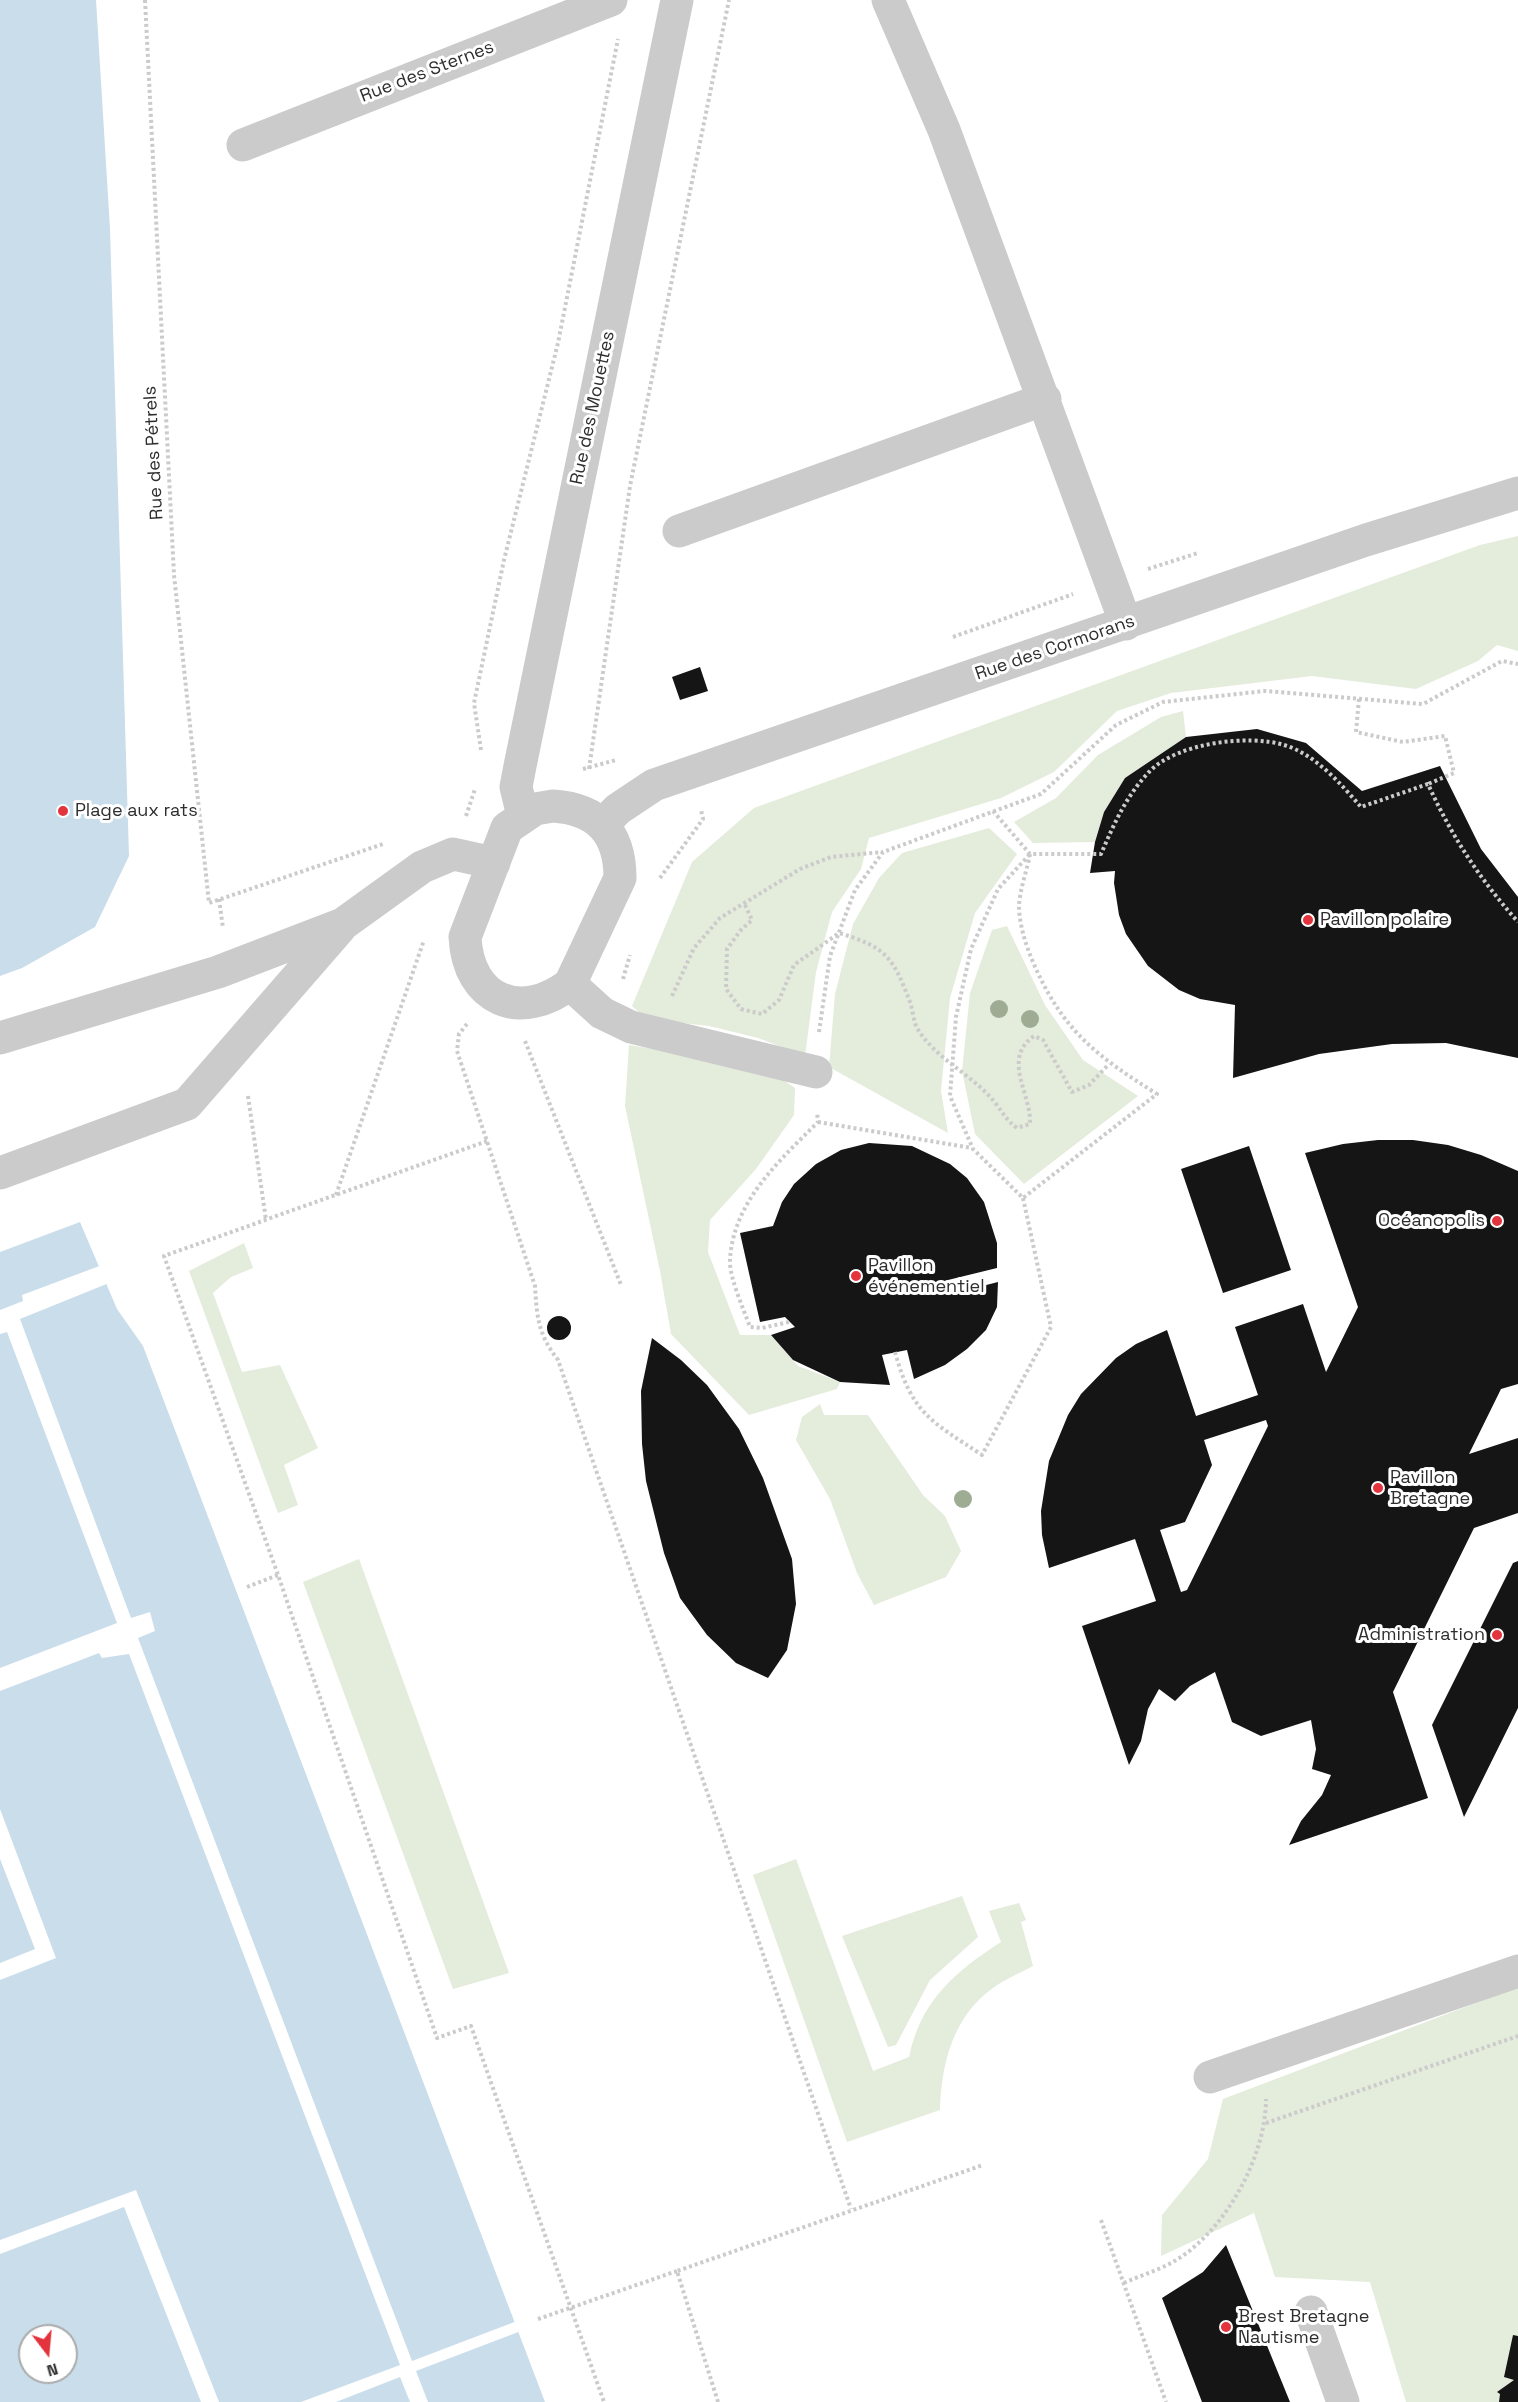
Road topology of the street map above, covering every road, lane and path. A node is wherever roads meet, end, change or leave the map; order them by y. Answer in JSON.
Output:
{"nodes":[{"id":1,"x":145,"y":0,"type":"edge"},
{"id":2,"x":611,"y":0,"type":"edge"},
{"id":3,"x":677,"y":0,"type":"edge"},
{"id":4,"x":729,"y":0,"type":"edge"},
{"id":5,"x":888,"y":0,"type":"edge"},
{"id":6,"x":619,"y":34,"type":"dead end"},
{"id":7,"x":243,"y":144,"type":"dead end"},
{"id":8,"x":1045,"y":399,"type":"junction"},
{"id":9,"x":1518,"y":493,"type":"edge"},
{"id":10,"x":679,"y":531,"type":"dead end"},
{"id":11,"x":1126,"y":624,"type":"junction"},
{"id":12,"x":1518,"y":664,"type":"edge"},
{"id":13,"x":1359,"y":699,"type":"junction"},
{"id":14,"x":622,"y":758,"type":"dead end"},
{"id":15,"x":484,"y":765,"type":"junction"},
{"id":16,"x":520,"y":766,"type":"junction"},
{"id":17,"x":589,"y":770,"type":"junction"},
{"id":18,"x":1428,"y":784,"type":"junction"},
{"id":19,"x":993,"y":811,"type":"junction"},
{"id":20,"x":466,"y":816,"type":"junction"},
{"id":21,"x":523,"y":816,"type":"junction"},
{"id":22,"x":455,"y":820,"type":"dead end"},
{"id":23,"x":602,"y":825,"type":"junction"},
{"id":24,"x":387,"y":843,"type":"dead end"},
{"id":25,"x":883,"y":852,"type":"junction"},
{"id":26,"x":453,"y":854,"type":"junction"},
{"id":27,"x":1030,"y":854,"type":"junction"},
{"id":28,"x":494,"y":862,"type":"junction"},
{"id":29,"x":745,"y":905,"type":"junction"},
{"id":30,"x":1518,"y":922,"type":"edge"},
{"id":31,"x":343,"y":924,"type":"junction"},
{"id":32,"x":427,"y":931,"type":"dead end"},
{"id":33,"x":839,"y":933,"type":"junction"},
{"id":34,"x":570,"y":984,"type":"junction"},
{"id":35,"x":655,"y":1032,"type":"junction"},
{"id":36,"x":459,"y":1034,"type":"dead end"},
{"id":37,"x":0,"y":1038,"type":"edge"},
{"id":38,"x":525,"y":1041,"type":"dead end"},
{"id":39,"x":952,"y":1064,"type":"junction"},
{"id":40,"x":1109,"y":1064,"type":"junction"},
{"id":41,"x":816,"y":1072,"type":"junction"},
{"id":42,"x":818,"y":1122,"type":"junction"},
{"id":43,"x":487,"y":1141,"type":"junction"},
{"id":44,"x":973,"y":1149,"type":"junction"},
{"id":45,"x":0,"y":1173,"type":"edge"},
{"id":46,"x":336,"y":1195,"type":"junction"},
{"id":47,"x":1023,"y":1198,"type":"junction"},
{"id":48,"x":621,"y":1285,"type":"dead end"},
{"id":49,"x":789,"y":1322,"type":"dead end"},
{"id":50,"x":895,"y":1352,"type":"dead end"},
{"id":51,"x":278,"y":1575,"type":"junction"},
{"id":52,"x":247,"y":1587,"type":"dead end"},
{"id":53,"x":1518,"y":1971,"type":"edge"},
{"id":54,"x":1518,"y":2036,"type":"edge"},
{"id":55,"x":1260,"y":2060,"type":"junction"},
{"id":56,"x":1210,"y":2077,"type":"dead end"},
{"id":57,"x":1266,"y":2123,"type":"junction"},
{"id":58,"x":983,"y":2165,"type":"dead end"},
{"id":59,"x":851,"y":2209,"type":"junction"},
{"id":60,"x":1101,"y":2220,"type":"dead end"},
{"id":61,"x":677,"y":2271,"type":"junction"},
{"id":62,"x":1124,"y":2283,"type":"junction"},
{"id":63,"x":571,"y":2307,"type":"junction"},
{"id":64,"x":1311,"y":2312,"type":"dead end"},
{"id":65,"x":538,"y":2319,"type":"dead end"},
{"id":66,"x":604,"y":2402,"type":"edge"},
{"id":67,"x":718,"y":2402,"type":"edge"},
{"id":68,"x":1166,"y":2402,"type":"edge"},
{"id":69,"x":1343,"y":2402,"type":"edge"}],
"edges":[{"from":1,"to":24,"type":"path","name":"Rue des Pétrels"},
{"from":2,"to":7,"type":"street","name":"Rue des Sternes"},
{"from":3,"to":16,"type":"street","name":"Rue des Mouettes"},
{"from":4,"to":17,"type":"path"},
{"from":5,"to":8,"type":"street"},
{"from":6,"to":15,"type":"path"},
{"from":8,"to":10,"type":"street"},
{"from":8,"to":11,"type":"street"},
{"from":9,"to":11,"type":"street","name":"Rue des Cormorans"},
{"from":11,"to":23,"type":"street","name":"Rue des Cormorans"},
{"from":12,"to":13,"type":"path"},
{"from":13,"to":18,"type":"path"},
{"from":13,"to":19,"type":"path"},
{"from":14,"to":17,"type":"path"},
{"from":15,"to":16,"type":"path"},
{"from":15,"to":20,"type":"path"},
{"from":16,"to":17,"type":"path"},
{"from":16,"to":21,"type":"street","name":"Rue des Mouettes"},
{"from":18,"to":27,"type":"path"},
{"from":18,"to":30,"type":"path"},
{"from":19,"to":25,"type":"path"},
{"from":19,"to":27,"type":"path"},
{"from":20,"to":22,"type":"path"},
{"from":20,"to":26,"type":"path"},
{"from":21,"to":23,"type":"street"},
{"from":21,"to":28,"type":"street"},
{"from":23,"to":34,"type":"street"},
{"from":25,"to":29,"type":"path"},
{"from":25,"to":33,"type":"path"},
{"from":26,"to":28,"type":"street"},
{"from":26,"to":31,"type":"street"},
{"from":27,"to":39,"type":"path"},
{"from":27,"to":40,"type":"path"},
{"from":28,"to":34,"type":"street"},
{"from":29,"to":33,"type":"path"},
{"from":29,"to":35,"type":"path"},
{"from":31,"to":37,"type":"street"},
{"from":31,"to":45,"type":"street"},
{"from":32,"to":46,"type":"path"},
{"from":33,"to":39,"type":"path"},
{"from":33,"to":41,"type":"path"},
{"from":34,"to":35,"type":"street"},
{"from":35,"to":41,"type":"street"},
{"from":36,"to":43,"type":"path"},
{"from":38,"to":48,"type":"path"},
{"from":39,"to":40,"type":"path"},
{"from":39,"to":44,"type":"path"},
{"from":40,"to":47,"type":"path"},
{"from":41,"to":42,"type":"path"},
{"from":42,"to":44,"type":"path"},
{"from":42,"to":49,"type":"path"},
{"from":43,"to":46,"type":"path"},
{"from":43,"to":59,"type":"path"},
{"from":44,"to":47,"type":"path"},
{"from":46,"to":51,"type":"path"},
{"from":47,"to":50,"type":"path"},
{"from":51,"to":52,"type":"path"},
{"from":51,"to":63,"type":"path"},
{"from":53,"to":55,"type":"street"},
{"from":54,"to":57,"type":"path"},
{"from":55,"to":56,"type":"street"},
{"from":55,"to":57,"type":"path"},
{"from":57,"to":62,"type":"path"},
{"from":58,"to":59,"type":"path"},
{"from":59,"to":61,"type":"path"},
{"from":60,"to":62,"type":"path"},
{"from":61,"to":63,"type":"path"},
{"from":61,"to":67,"type":"path"},
{"from":62,"to":68,"type":"path"},
{"from":63,"to":65,"type":"path"},
{"from":63,"to":66,"type":"path"},
{"from":64,"to":69,"type":"street"}]}
